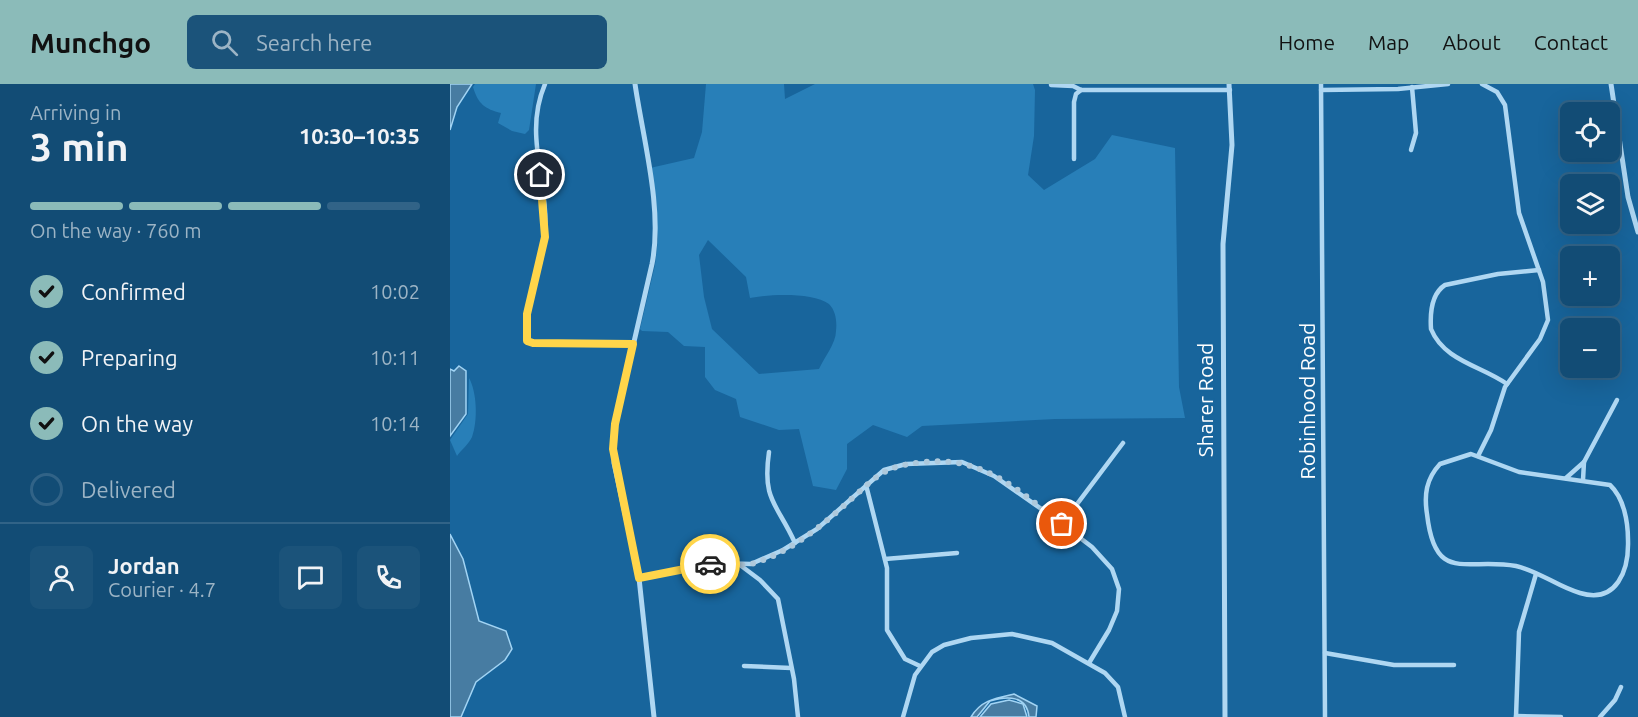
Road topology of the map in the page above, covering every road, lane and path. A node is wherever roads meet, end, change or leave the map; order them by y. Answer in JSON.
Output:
{"nodes":[{"id":1,"x":545,"y":84,"type":"edge"},
{"id":2,"x":634,"y":84,"type":"edge"},
{"id":3,"x":1448,"y":84,"type":"edge"},
{"id":4,"x":1482,"y":84,"type":"edge"},
{"id":5,"x":1611,"y":84,"type":"edge"},
{"id":6,"x":1050,"y":85,"type":"edge"},
{"id":7,"x":1230,"y":87,"type":"edge"},
{"id":8,"x":1321,"y":87,"type":"edge"},
{"id":9,"x":1412,"y":87,"type":"junction"},
{"id":10,"x":1081,"y":90,"type":"junction"},
{"id":11,"x":1411,"y":150,"type":"dead end"},
{"id":12,"x":1074,"y":159,"type":"dead end"},
{"id":13,"x":1638,"y":232,"type":"edge"},
{"id":14,"x":1539,"y":270,"type":"junction"},
{"id":15,"x":633,"y":344,"type":"junction"},
{"id":16,"x":1507,"y":384,"type":"junction"},
{"id":17,"x":1617,"y":400,"type":"dead end"},
{"id":18,"x":1124,"y":443,"type":"dead end"},
{"id":19,"x":769,"y":452,"type":"dead end"},
{"id":20,"x":1478,"y":456,"type":"junction"},
{"id":21,"x":1584,"y":462,"type":"junction"},
{"id":22,"x":1566,"y":478,"type":"junction"},
{"id":23,"x":1583,"y":480,"type":"junction"},
{"id":24,"x":866,"y":485,"type":"junction"},
{"id":25,"x":1062,"y":524,"type":"junction"},
{"id":26,"x":795,"y":543,"type":"junction"},
{"id":27,"x":957,"y":553,"type":"dead end"},
{"id":28,"x":885,"y":559,"type":"junction"},
{"id":29,"x":739,"y":564,"type":"junction"},
{"id":30,"x":1536,"y":574,"type":"junction"},
{"id":31,"x":639,"y":578,"type":"junction"},
{"id":32,"x":1325,"y":653,"type":"junction"},
{"id":33,"x":1089,"y":663,"type":"junction"},
{"id":34,"x":1454,"y":665,"type":"dead end"},
{"id":35,"x":744,"y":666,"type":"dead end"},
{"id":36,"x":920,"y":666,"type":"junction"},
{"id":37,"x":791,"y":669,"type":"junction"},
{"id":38,"x":1620,"y":687,"type":"dead end"},
{"id":39,"x":1516,"y":716,"type":"edge"},
{"id":40,"x":654,"y":717,"type":"edge"},
{"id":41,"x":798,"y":717,"type":"edge"},
{"id":42,"x":903,"y":717,"type":"edge"},
{"id":43,"x":1125,"y":717,"type":"edge"},
{"id":44,"x":1225,"y":717,"type":"edge"},
{"id":45,"x":1325,"y":717,"type":"edge"},
{"id":46,"x":1561,"y":717,"type":"edge"},
{"id":47,"x":1600,"y":717,"type":"edge"}],
"edges":[{"from":1,"to":15,"type":"street"},
{"from":2,"to":15,"type":"street"},
{"from":3,"to":9,"type":"street"},
{"from":4,"to":14,"type":"street"},
{"from":5,"to":13,"type":"street"},
{"from":6,"to":10,"type":"street"},
{"from":7,"to":10,"type":"street"},
{"from":7,"to":44,"type":"street","name":"Sharer Road"},
{"from":8,"to":9,"type":"street"},
{"from":8,"to":32,"type":"street","name":"Robinhood Road"},
{"from":9,"to":11,"type":"street"},
{"from":10,"to":12,"type":"street"},
{"from":14,"to":16,"type":"street"},
{"from":14,"to":16,"type":"street"},
{"from":15,"to":31,"type":"street"},
{"from":16,"to":20,"type":"street"},
{"from":17,"to":21,"type":"street"},
{"from":18,"to":25,"type":"street"},
{"from":19,"to":26,"type":"street"},
{"from":20,"to":22,"type":"street"},
{"from":20,"to":30,"type":"street"},
{"from":21,"to":22,"type":"street"},
{"from":21,"to":23,"type":"street"},
{"from":22,"to":23,"type":"street"},
{"from":23,"to":30,"type":"street"},
{"from":24,"to":25,"type":"street"},
{"from":24,"to":26,"type":"street"},
{"from":24,"to":28,"type":"street"},
{"from":25,"to":33,"type":"street"},
{"from":26,"to":29,"type":"street"},
{"from":27,"to":28,"type":"street"},
{"from":28,"to":36,"type":"street"},
{"from":29,"to":31,"type":"street"},
{"from":29,"to":37,"type":"street"},
{"from":30,"to":39,"type":"street"},
{"from":31,"to":40,"type":"street"},
{"from":32,"to":34,"type":"street"},
{"from":32,"to":45,"type":"street","name":"Robinhood Road"},
{"from":33,"to":36,"type":"street"},
{"from":33,"to":43,"type":"street"},
{"from":35,"to":37,"type":"street"},
{"from":36,"to":42,"type":"street"},
{"from":37,"to":41,"type":"street"},
{"from":38,"to":47,"type":"street"},
{"from":39,"to":46,"type":"street"}]}
